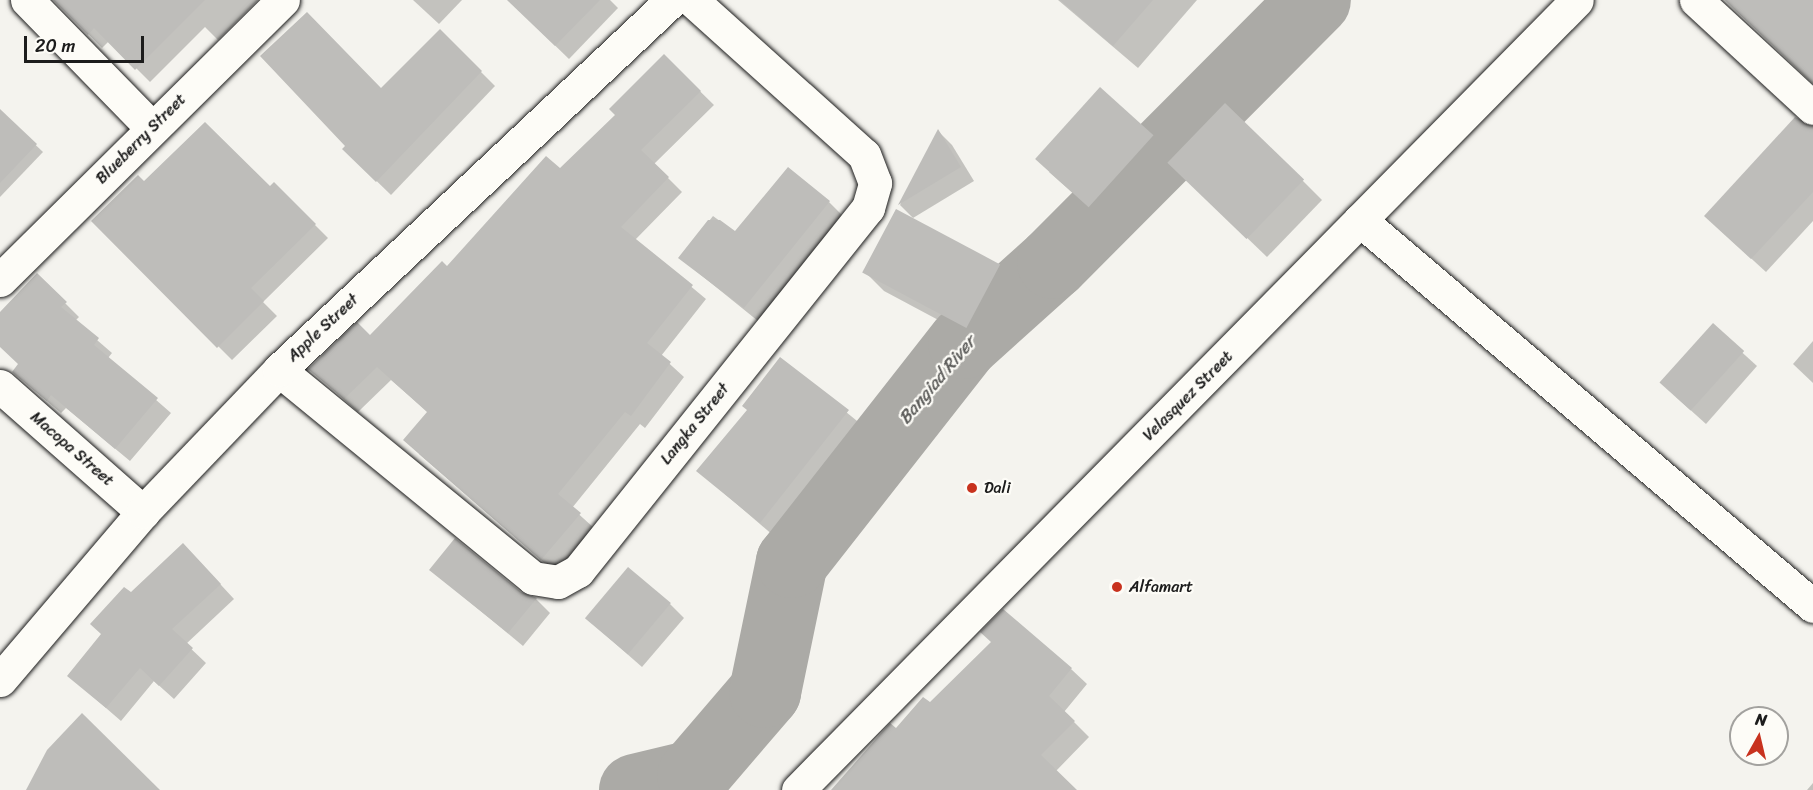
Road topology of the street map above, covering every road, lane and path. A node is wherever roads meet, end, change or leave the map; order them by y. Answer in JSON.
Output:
{"nodes":[{"id":1,"x":27,"y":0,"type":"edge"},
{"id":2,"x":283,"y":0,"type":"edge"},
{"id":3,"x":672,"y":0,"type":"edge"},
{"id":4,"x":692,"y":0,"type":"edge"},
{"id":5,"x":1576,"y":0,"type":"edge"},
{"id":6,"x":1696,"y":0,"type":"edge"},
{"id":7,"x":1813,"y":108,"type":"edge"},
{"id":8,"x":152,"y":128,"type":"junction"},
{"id":9,"x":1360,"y":220,"type":"junction"},
{"id":10,"x":0,"y":280,"type":"edge"},
{"id":11,"x":279,"y":370,"type":"junction"},
{"id":12,"x":0,"y":386,"type":"edge"},
{"id":13,"x":143,"y":512,"type":"junction"},
{"id":14,"x":1813,"y":606,"type":"edge"},
{"id":15,"x":0,"y":680,"type":"edge"},
{"id":16,"x":798,"y":790,"type":"edge"}],
"edges":[{"from":1,"to":8,"type":"street"},
{"from":2,"to":8,"type":"street","name":"Blueberry Street"},
{"from":3,"to":11,"type":"street","name":"Apple Street"},
{"from":4,"to":11,"type":"street","name":"Langka Street"},
{"from":5,"to":9,"type":"street","name":"Velasquez Street"},
{"from":6,"to":7,"type":"street"},
{"from":8,"to":10,"type":"street","name":"Blueberry Street"},
{"from":9,"to":14,"type":"street"},
{"from":9,"to":16,"type":"street","name":"Velasquez Street"},
{"from":11,"to":13,"type":"street","name":"Apple Street"},
{"from":12,"to":13,"type":"street","name":"Macopa Street"},
{"from":13,"to":15,"type":"street","name":"Apple Street"}]}
